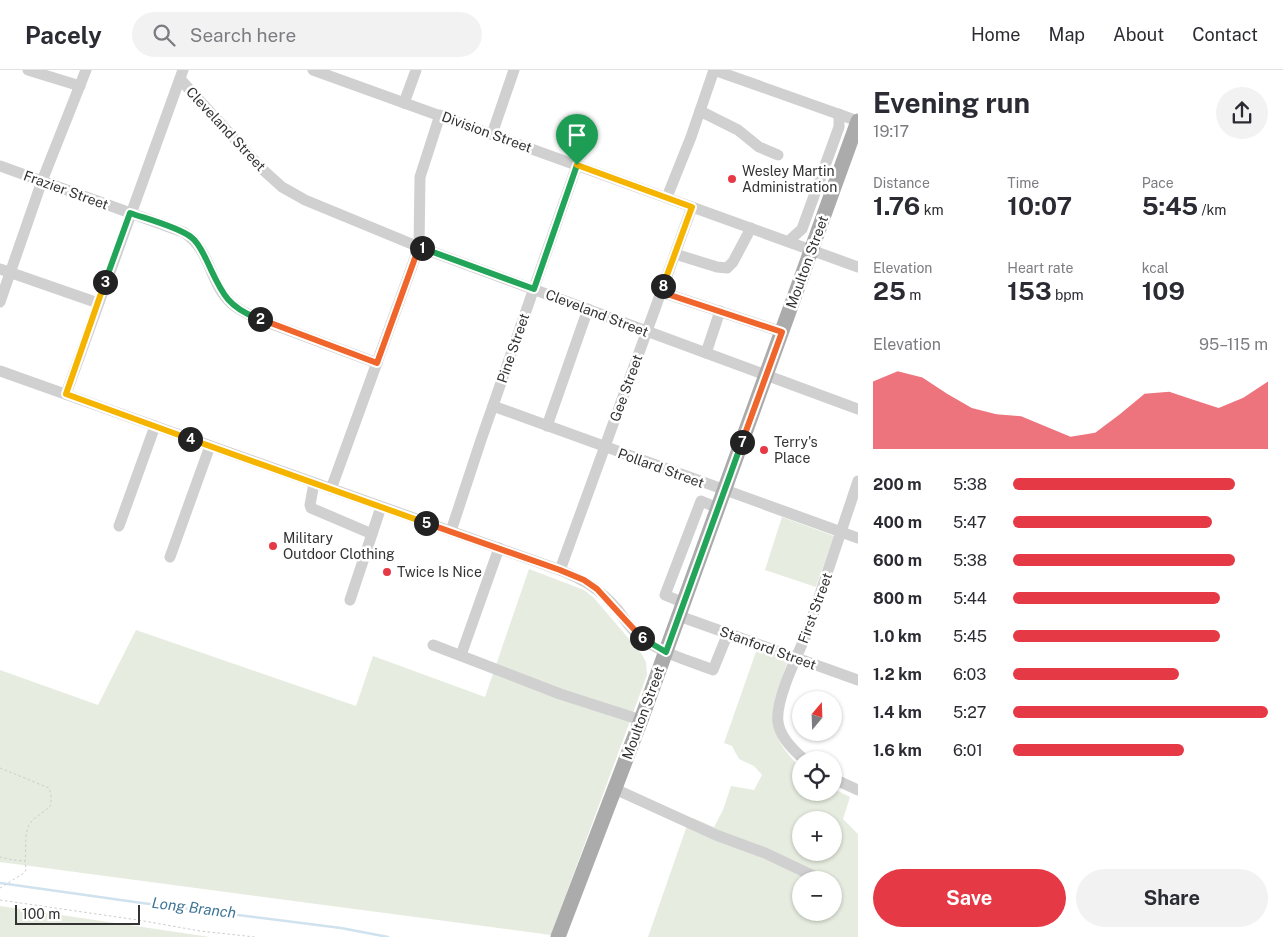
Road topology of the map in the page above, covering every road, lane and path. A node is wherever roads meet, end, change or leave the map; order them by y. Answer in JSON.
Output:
{"nodes":[{"id":1,"x":28,"y":70,"type":"edge"},
{"id":2,"x":86,"y":70,"type":"edge"},
{"id":3,"x":313,"y":70,"type":"edge"},
{"id":4,"x":416,"y":70,"type":"edge"},
{"id":5,"x":514,"y":70,"type":"edge"},
{"id":6,"x":714,"y":70,"type":"edge"},
{"id":7,"x":182,"y":74,"type":"edge"},
{"id":8,"x":80,"y":86,"type":"junction"},
{"id":9,"x":404,"y":102,"type":"junction"},
{"id":10,"x":700,"y":111,"type":"junction"},
{"id":11,"x":839,"y":114,"type":"junction"},
{"id":12,"x":440,"y":115,"type":"junction"},
{"id":13,"x":858,"y":121,"type":"edge"},
{"id":14,"x":492,"y":134,"type":"junction"},
{"id":15,"x":778,"y":154,"type":"dead end"},
{"id":16,"x":577,"y":165,"type":"junction"},
{"id":17,"x":0,"y":166,"type":"edge"},
{"id":18,"x":42,"y":181,"type":"junction"},
{"id":19,"x":667,"y":197,"type":"junction"},
{"id":20,"x":692,"y":207,"type":"junction"},
{"id":21,"x":130,"y":213,"type":"junction"},
{"id":22,"x":750,"y":228,"type":"junction"},
{"id":23,"x":790,"y":242,"type":"junction"},
{"id":24,"x":419,"y":247,"type":"junction"},
{"id":25,"x":811,"y":250,"type":"junction"},
{"id":26,"x":675,"y":254,"type":"junction"},
{"id":27,"x":858,"y":267,"type":"edge"},
{"id":28,"x":0,"y":269,"type":"edge"},
{"id":29,"x":12,"y":273,"type":"junction"},
{"id":30,"x":534,"y":289,"type":"junction"},
{"id":31,"x":661,"y":292,"type":"junction"},
{"id":32,"x":0,"y":302,"type":"edge"},
{"id":33,"x":98,"y":303,"type":"junction"},
{"id":34,"x":588,"y":309,"type":"junction"},
{"id":35,"x":720,"y":311,"type":"junction"},
{"id":36,"x":647,"y":331,"type":"junction"},
{"id":37,"x":782,"y":332,"type":"junction"},
{"id":38,"x":706,"y":353,"type":"junction"},
{"id":39,"x":377,"y":363,"type":"junction"},
{"id":40,"x":0,"y":371,"type":"edge"},
{"id":41,"x":766,"y":374,"type":"junction"},
{"id":42,"x":66,"y":394,"type":"junction"},
{"id":43,"x":493,"y":406,"type":"junction"},
{"id":44,"x":858,"y":409,"type":"edge"},
{"id":45,"x":155,"y":426,"type":"junction"},
{"id":46,"x":546,"y":426,"type":"junction"},
{"id":47,"x":210,"y":446,"type":"junction"},
{"id":48,"x":605,"y":447,"type":"junction"},
{"id":49,"x":858,"y":482,"type":"edge"},
{"id":50,"x":314,"y":483,"type":"junction"},
{"id":51,"x":331,"y":489,"type":"junction"},
{"id":52,"x":724,"y":491,"type":"junction"},
{"id":53,"x":381,"y":507,"type":"junction"},
{"id":54,"x":119,"y":526,"type":"dead end"},
{"id":55,"x":450,"y":531,"type":"junction"},
{"id":56,"x":842,"y":532,"type":"junction"},
{"id":57,"x":372,"y":534,"type":"junction"},
{"id":58,"x":858,"y":538,"type":"edge"},
{"id":59,"x":499,"y":548,"type":"junction"},
{"id":60,"x":170,"y":558,"type":"dead end"},
{"id":61,"x":560,"y":570,"type":"junction"},
{"id":62,"x":350,"y":600,"type":"dead end"},
{"id":63,"x":681,"y":609,"type":"junction"},
{"id":64,"x":728,"y":633,"type":"junction"},
{"id":65,"x":433,"y":645,"type":"dead end"},
{"id":66,"x":666,"y":652,"type":"junction"},
{"id":67,"x":461,"y":656,"type":"junction"},
{"id":68,"x":796,"y":657,"type":"junction"},
{"id":69,"x":858,"y":680,"type":"edge"},
{"id":70,"x":641,"y":720,"type":"junction"},
{"id":71,"x":795,"y":751,"type":"edge"},
{"id":72,"x":0,"y":768,"type":"edge"},
{"id":73,"x":842,"y":783,"type":"edge"},
{"id":74,"x":614,"y":789,"type":"junction"},
{"id":75,"x":858,"y":790,"type":"edge"},
{"id":76,"x":0,"y":857,"type":"edge"},
{"id":77,"x":25,"y":861,"type":"junction"},
{"id":78,"x":803,"y":871,"type":"edge"},
{"id":79,"x":0,"y":888,"type":"edge"},
{"id":80,"x":0,"y":900,"type":"edge"},
{"id":81,"x":255,"y":937,"type":"edge"},
{"id":82,"x":558,"y":937,"type":"edge"}],
"edges":[{"from":1,"to":8,"type":"street"},
{"from":2,"to":8,"type":"street"},
{"from":3,"to":9,"type":"street","name":"Division Street"},
{"from":4,"to":9,"type":"street"},
{"from":5,"to":14,"type":"street"},
{"from":6,"to":10,"type":"street"},
{"from":6,"to":11,"type":"street"},
{"from":7,"to":21,"type":"street"},
{"from":7,"to":24,"type":"street","name":"Cleveland Street"},
{"from":8,"to":18,"type":"street"},
{"from":9,"to":12,"type":"street","name":"Division Street"},
{"from":10,"to":15,"type":"street"},
{"from":10,"to":19,"type":"street"},
{"from":11,"to":13,"type":"street"},
{"from":11,"to":23,"type":"street"},
{"from":12,"to":14,"type":"street","name":"Division Street"},
{"from":12,"to":24,"type":"street"},
{"from":13,"to":25,"type":"main road","name":"Moulton Street"},
{"from":14,"to":16,"type":"street","name":"Division Street"},
{"from":16,"to":19,"type":"street","name":"Division Street"},
{"from":16,"to":30,"type":"street","name":"Pine Street"},
{"from":17,"to":18,"type":"street","name":"Frazier Street"},
{"from":18,"to":21,"type":"street","name":"Frazier Street"},
{"from":18,"to":29,"type":"street"},
{"from":19,"to":20,"type":"street","name":"Division Street"},
{"from":20,"to":22,"type":"street","name":"Division Street"},
{"from":20,"to":26,"type":"street","name":"Gee Street"},
{"from":21,"to":33,"type":"street"},
{"from":21,"to":39,"type":"street","name":"Frazier Street"},
{"from":22,"to":23,"type":"street","name":"Division Street"},
{"from":22,"to":26,"type":"street"},
{"from":23,"to":25,"type":"street","name":"Division Street"},
{"from":24,"to":30,"type":"street","name":"Cleveland Street"},
{"from":24,"to":39,"type":"street"},
{"from":25,"to":27,"type":"street","name":"Division Street"},
{"from":25,"to":37,"type":"main road","name":"Moulton Street"},
{"from":26,"to":31,"type":"street","name":"Gee Street"},
{"from":28,"to":29,"type":"street"},
{"from":29,"to":32,"type":"street"},
{"from":29,"to":33,"type":"street"},
{"from":30,"to":34,"type":"street","name":"Cleveland Street"},
{"from":30,"to":43,"type":"street","name":"Pine Street"},
{"from":31,"to":35,"type":"street"},
{"from":31,"to":36,"type":"street","name":"Gee Street"},
{"from":33,"to":42,"type":"street"},
{"from":34,"to":36,"type":"street","name":"Cleveland Street"},
{"from":34,"to":46,"type":"street"},
{"from":35,"to":37,"type":"street"},
{"from":35,"to":38,"type":"street"},
{"from":36,"to":38,"type":"street","name":"Cleveland Street"},
{"from":36,"to":48,"type":"street","name":"Gee Street"},
{"from":37,"to":41,"type":"main road","name":"Moulton Street"},
{"from":38,"to":41,"type":"street","name":"Cleveland Street"},
{"from":39,"to":51,"type":"street"},
{"from":40,"to":42,"type":"street"},
{"from":41,"to":44,"type":"street","name":"Cleveland Street"},
{"from":41,"to":52,"type":"main road","name":"Moulton Street"},
{"from":42,"to":45,"type":"street"},
{"from":43,"to":46,"type":"street","name":"Pollard Street"},
{"from":43,"to":55,"type":"street","name":"Pine Street"},
{"from":45,"to":47,"type":"street"},
{"from":45,"to":54,"type":"street"},
{"from":46,"to":48,"type":"street","name":"Pollard Street"},
{"from":47,"to":50,"type":"street"},
{"from":47,"to":60,"type":"street"},
{"from":48,"to":52,"type":"street","name":"Pollard Street"},
{"from":48,"to":61,"type":"street","name":"Gee Street"},
{"from":49,"to":56,"type":"street","name":"First Street"},
{"from":50,"to":51,"type":"street"},
{"from":50,"to":57,"type":"street"},
{"from":51,"to":53,"type":"street"},
{"from":52,"to":56,"type":"street","name":"Pollard Street"},
{"from":52,"to":63,"type":"main road","name":"Moulton Street"},
{"from":53,"to":55,"type":"street"},
{"from":53,"to":57,"type":"street"},
{"from":55,"to":59,"type":"street"},
{"from":56,"to":58,"type":"street","name":"Pollard Street"},
{"from":56,"to":68,"type":"street","name":"First Street"},
{"from":57,"to":62,"type":"street"},
{"from":59,"to":61,"type":"street"},
{"from":59,"to":67,"type":"street"},
{"from":61,"to":66,"type":"street"},
{"from":63,"to":64,"type":"street","name":"Stanford Street"},
{"from":63,"to":66,"type":"main road","name":"Moulton Street"},
{"from":64,"to":66,"type":"street"},
{"from":64,"to":68,"type":"street","name":"Stanford Street"},
{"from":65,"to":67,"type":"street"},
{"from":66,"to":70,"type":"main road","name":"Moulton Street"},
{"from":67,"to":70,"type":"street"},
{"from":68,"to":69,"type":"street","name":"Stanford Street"},
{"from":68,"to":71,"type":"street","name":"First Street"},
{"from":70,"to":74,"type":"main road","name":"Moulton Street"},
{"from":72,"to":77,"type":"path"},
{"from":73,"to":75,"type":"street"},
{"from":74,"to":78,"type":"street"},
{"from":74,"to":82,"type":"main road","name":"Moulton Street"},
{"from":76,"to":77,"type":"path"},
{"from":77,"to":79,"type":"path"},
{"from":80,"to":81,"type":"path"}]}
